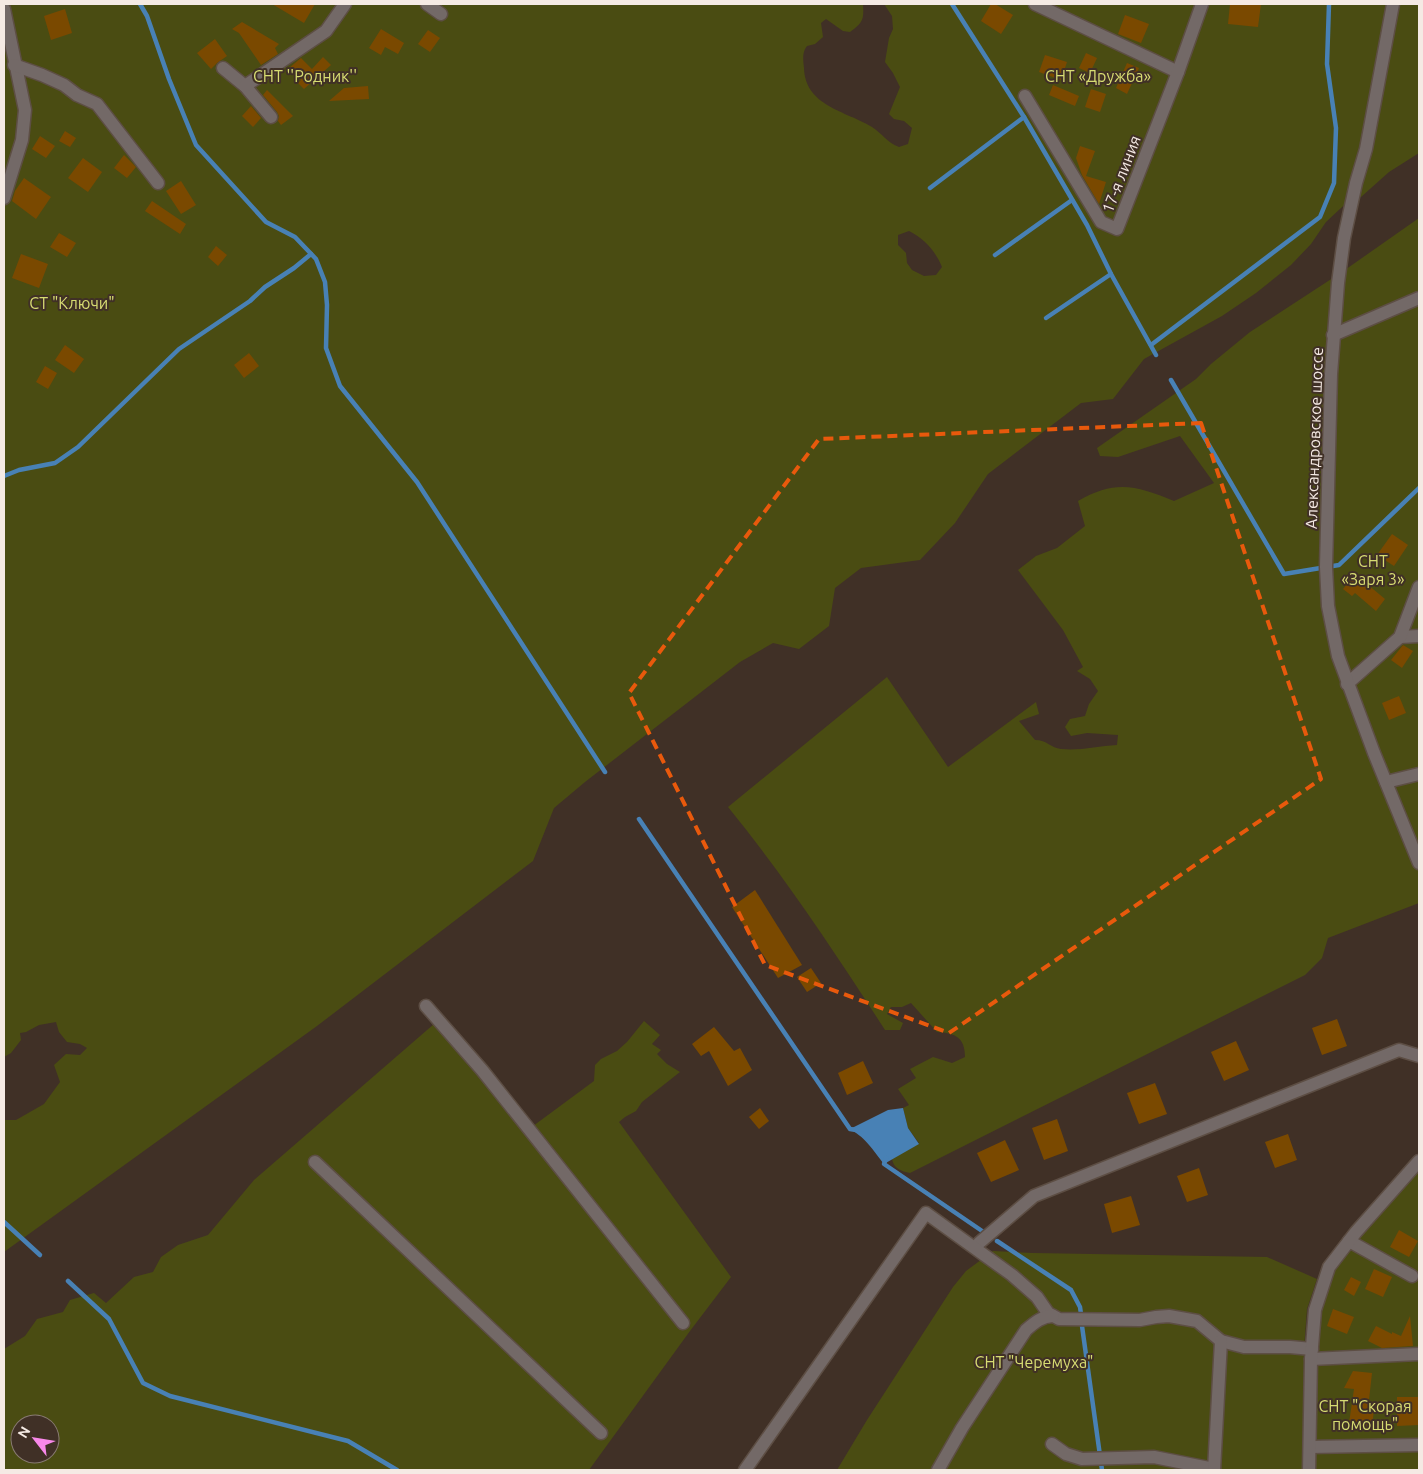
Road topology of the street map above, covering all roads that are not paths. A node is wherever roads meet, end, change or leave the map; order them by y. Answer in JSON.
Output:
{"nodes":[{"id":1,"x":345,"y":4,"type":"edge"},
{"id":2,"x":427,"y":4,"type":"edge"},
{"id":3,"x":1035,"y":4,"type":"edge"},
{"id":4,"x":1202,"y":4,"type":"edge"},
{"id":5,"x":1393,"y":4,"type":"edge"},
{"id":6,"x":4,"y":9,"type":"edge"},
{"id":7,"x":441,"y":14,"type":"dead end"},
{"id":8,"x":14,"y":65,"type":"junction"},
{"id":9,"x":224,"y":68,"type":"dead end"},
{"id":10,"x":1178,"y":72,"type":"junction"},
{"id":11,"x":246,"y":86,"type":"junction"},
{"id":12,"x":1025,"y":96,"type":"dead end"},
{"id":13,"x":271,"y":117,"type":"dead end"},
{"id":14,"x":158,"y":183,"type":"dead end"},
{"id":15,"x":4,"y":198,"type":"edge"},
{"id":16,"x":1419,"y":298,"type":"edge"},
{"id":17,"x":1333,"y":336,"type":"junction"},
{"id":18,"x":1419,"y":587,"type":"edge"},
{"id":19,"x":1419,"y":636,"type":"edge"},
{"id":20,"x":1400,"y":637,"type":"junction"},
{"id":21,"x":1347,"y":684,"type":"junction"},
{"id":22,"x":1419,"y":774,"type":"edge"},
{"id":23,"x":1386,"y":782,"type":"junction"},
{"id":24,"x":1419,"y":863,"type":"edge"},
{"id":25,"x":426,"y":1006,"type":"dead end"},
{"id":26,"x":1419,"y":1056,"type":"edge"},
{"id":27,"x":1419,"y":1161,"type":"edge"},
{"id":28,"x":315,"y":1162,"type":"dead end"},
{"id":29,"x":1349,"y":1241,"type":"junction"},
{"id":30,"x":979,"y":1243,"type":"dead end"},
{"id":31,"x":1412,"y":1276,"type":"dead end"},
{"id":32,"x":1053,"y":1316,"type":"junction"},
{"id":33,"x":683,"y":1323,"type":"dead end"},
{"id":34,"x":1221,"y":1341,"type":"junction"},
{"id":35,"x":1311,"y":1354,"type":"junction"},
{"id":36,"x":1419,"y":1354,"type":"edge"},
{"id":37,"x":601,"y":1433,"type":"dead end"},
{"id":38,"x":1052,"y":1444,"type":"dead end"},
{"id":39,"x":1419,"y":1445,"type":"edge"},
{"id":40,"x":1310,"y":1447,"type":"junction"},
{"id":41,"x":745,"y":1470,"type":"edge"},
{"id":42,"x":938,"y":1470,"type":"edge"},
{"id":43,"x":1214,"y":1470,"type":"edge"},
{"id":44,"x":1310,"y":1470,"type":"edge"}],
"edges":[{"from":1,"to":11,"type":"street"},
{"from":2,"to":7,"type":"street"},
{"from":3,"to":10,"type":"street"},
{"from":4,"to":10,"type":"street","name":"17-я линия"},
{"from":5,"to":17,"type":"street","name":"Александровское шоссе"},
{"from":6,"to":8,"type":"street"},
{"from":8,"to":14,"type":"street"},
{"from":8,"to":15,"type":"street"},
{"from":9,"to":11,"type":"street"},
{"from":10,"to":12,"type":"street","name":"17-я линия"},
{"from":11,"to":13,"type":"street"},
{"from":16,"to":17,"type":"street"},
{"from":17,"to":21,"type":"street","name":"Александровское шоссе"},
{"from":18,"to":20,"type":"street"},
{"from":19,"to":20,"type":"street"},
{"from":20,"to":21,"type":"street"},
{"from":21,"to":23,"type":"street","name":"Александровское шоссе"},
{"from":22,"to":23,"type":"street"},
{"from":23,"to":24,"type":"street","name":"Александровское шоссе"},
{"from":25,"to":33,"type":"street"},
{"from":26,"to":30,"type":"street"},
{"from":27,"to":29,"type":"street"},
{"from":28,"to":37,"type":"street"},
{"from":29,"to":31,"type":"street"},
{"from":29,"to":35,"type":"street"},
{"from":32,"to":34,"type":"street"},
{"from":32,"to":41,"type":"street"},
{"from":32,"to":42,"type":"street"},
{"from":34,"to":35,"type":"street"},
{"from":34,"to":43,"type":"street"},
{"from":35,"to":36,"type":"street"},
{"from":35,"to":40,"type":"street"},
{"from":38,"to":43,"type":"street"},
{"from":39,"to":40,"type":"street"},
{"from":40,"to":44,"type":"street"}]}
